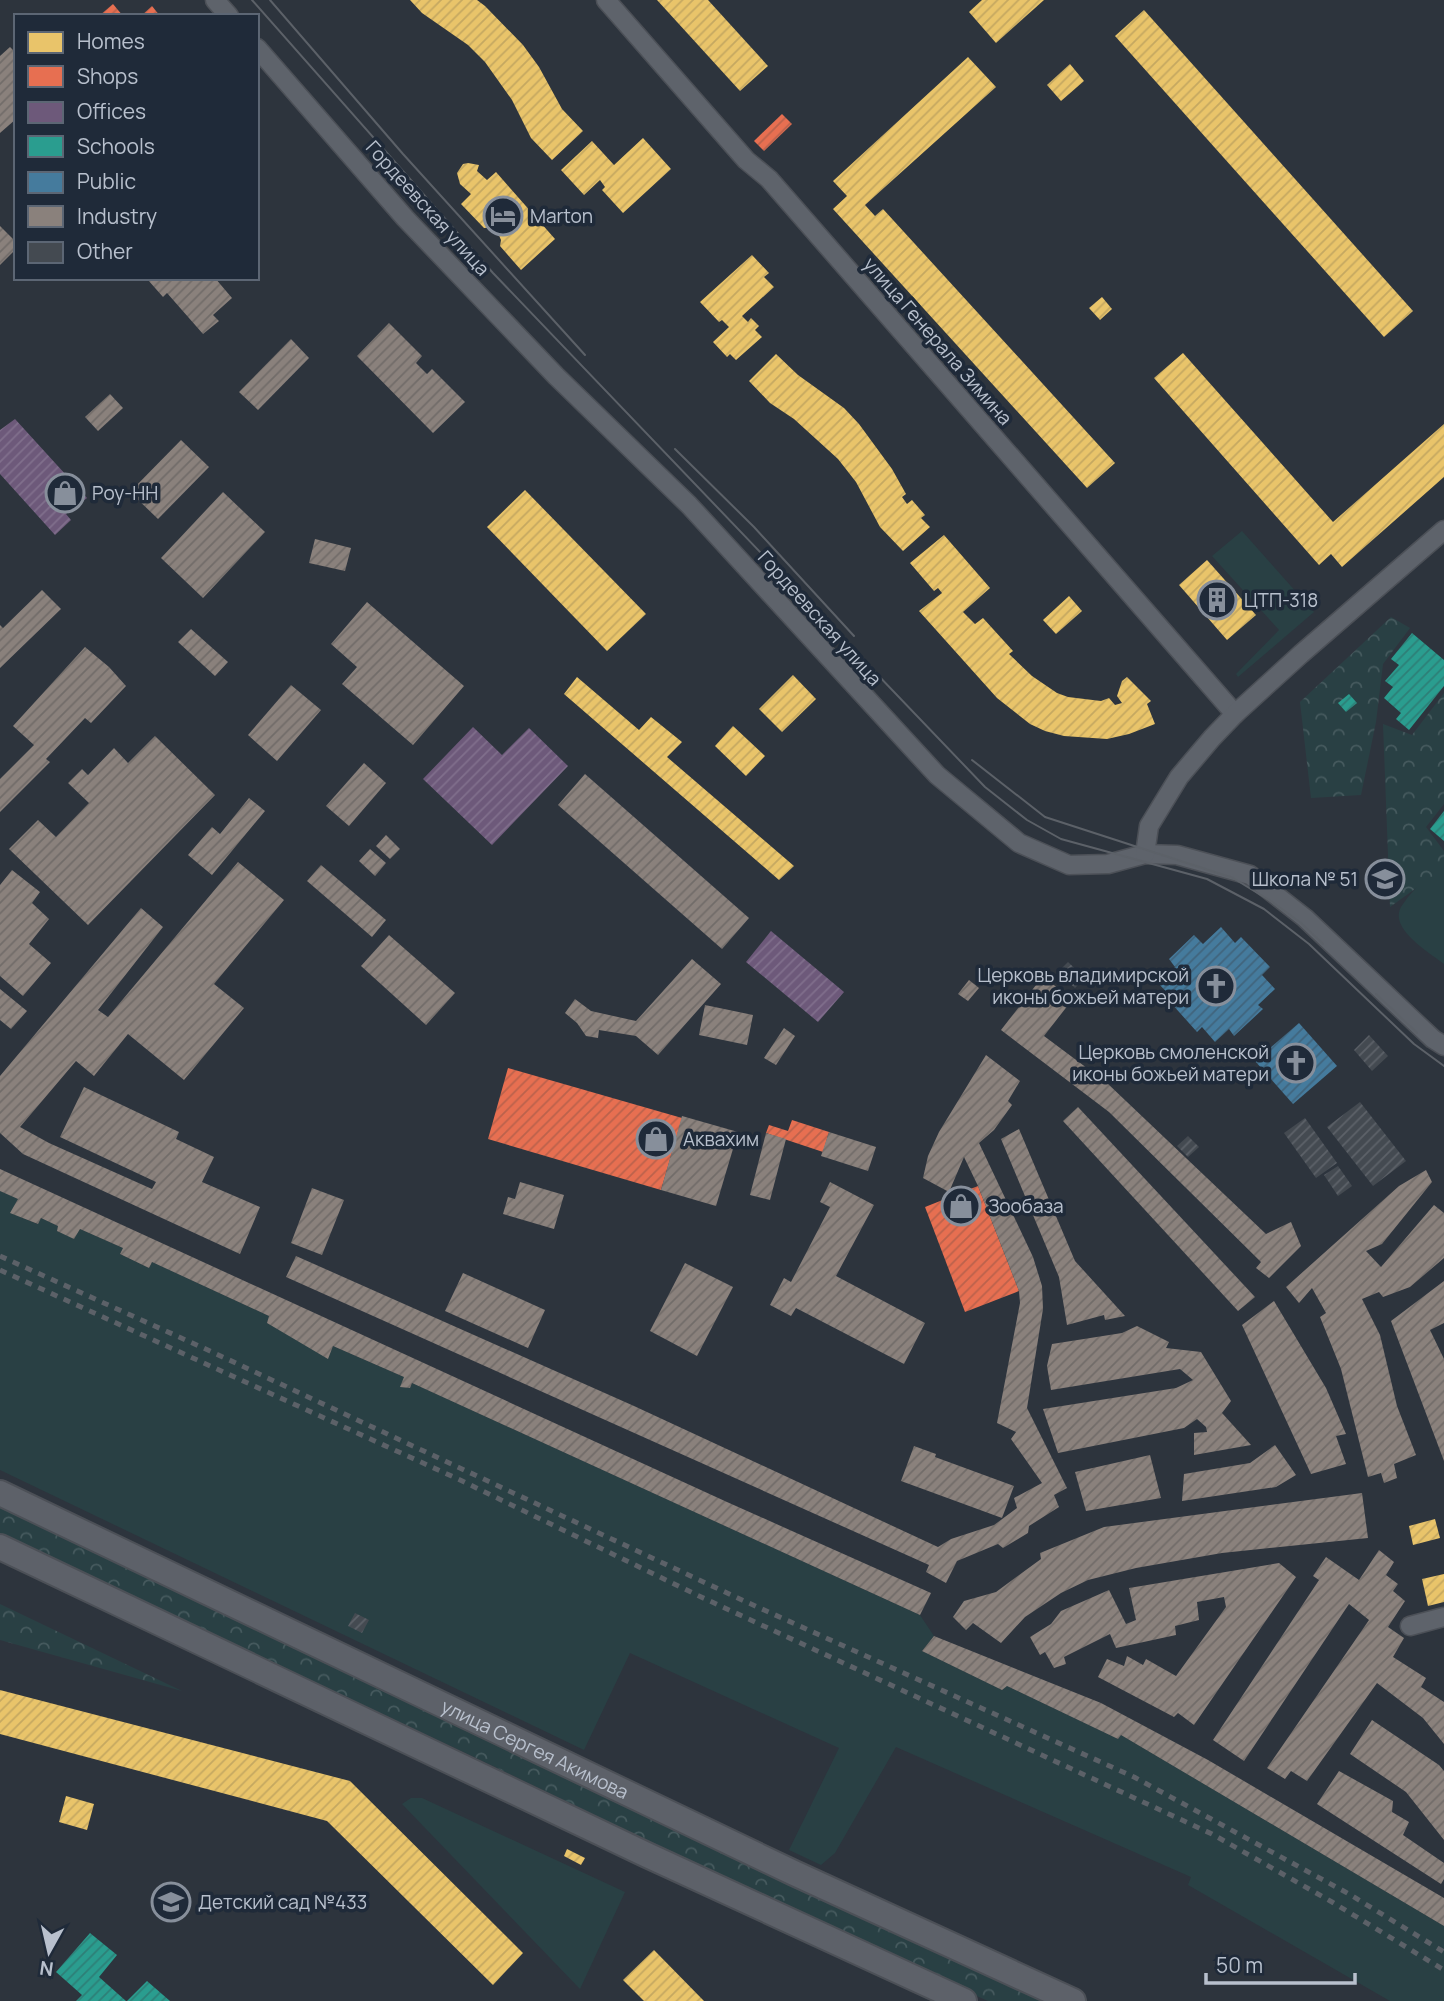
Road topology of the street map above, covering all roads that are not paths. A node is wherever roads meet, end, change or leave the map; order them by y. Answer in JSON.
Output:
{"nodes":[{"id":1,"x":215,"y":0,"type":"edge"},
{"id":2,"x":606,"y":0,"type":"edge"},
{"id":3,"x":227,"y":14,"type":"edge"},
{"id":4,"x":259,"y":50,"type":"edge"},
{"id":5,"x":1444,"y":530,"type":"edge"},
{"id":6,"x":1235,"y":714,"type":"junction"},
{"id":7,"x":1145,"y":854,"type":"junction"},
{"id":8,"x":1444,"y":1046,"type":"edge"},
{"id":9,"x":0,"y":1493,"type":"edge"},
{"id":10,"x":0,"y":1547,"type":"edge"},
{"id":11,"x":1444,"y":1617,"type":"edge"},
{"id":12,"x":1410,"y":1626,"type":"dead end"},
{"id":13,"x":964,"y":2001,"type":"edge"},
{"id":14,"x":1073,"y":2001,"type":"edge"}],
"edges":[{"from":1,"to":3,"type":"street"},
{"from":2,"to":6,"type":"street","name":"улица Генерала Зимина"},
{"from":4,"to":7,"type":"street","name":"Гордеевская улица"},
{"from":5,"to":6,"type":"street"},
{"from":6,"to":7,"type":"street"},
{"from":7,"to":8,"type":"street","name":"Гордеевская улица"},
{"from":9,"to":14,"type":"main road","name":"улица Сергея Акимова"},
{"from":10,"to":13,"type":"main road"},
{"from":11,"to":12,"type":"street"}]}
